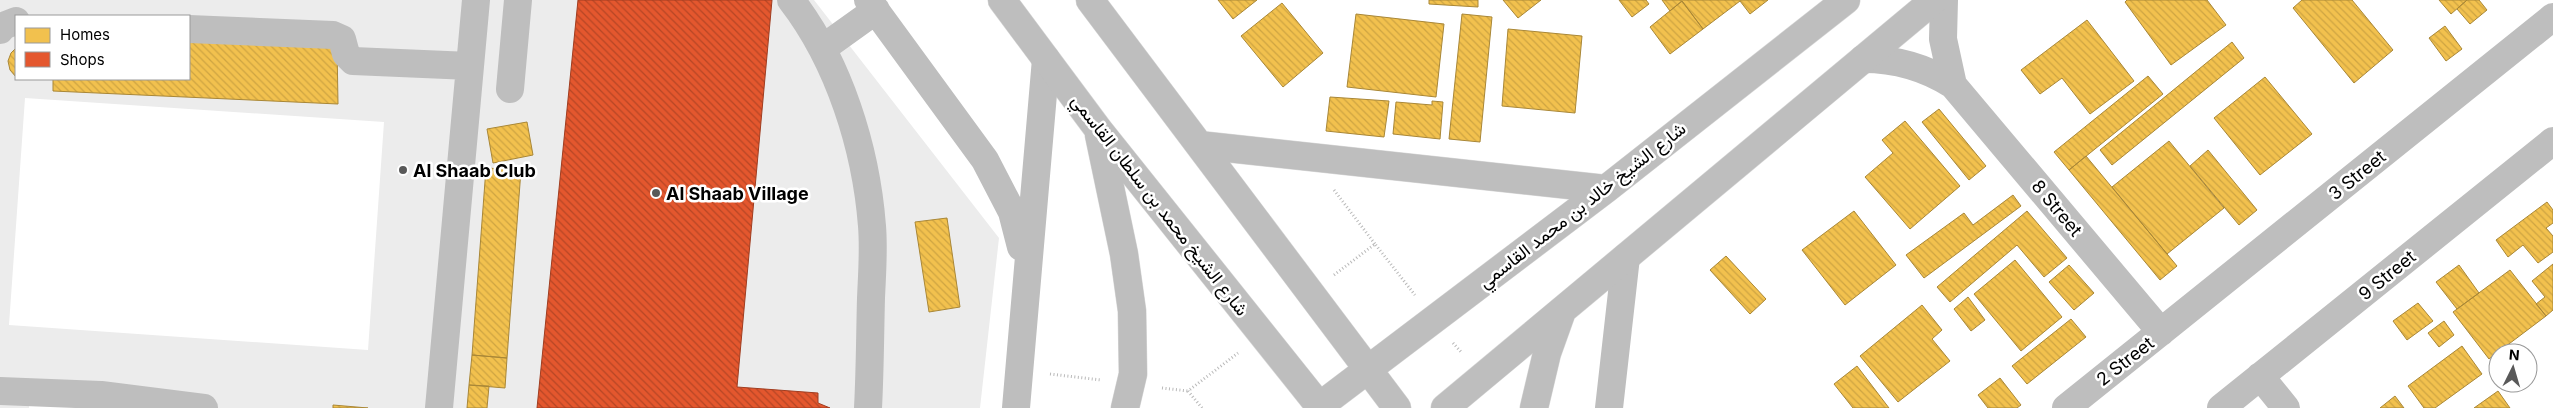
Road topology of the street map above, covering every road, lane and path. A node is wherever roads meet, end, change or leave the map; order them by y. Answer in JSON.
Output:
{"nodes":[{"id":1,"x":20,"y":0,"type":"edge"},
{"id":2,"x":476,"y":0,"type":"edge"},
{"id":3,"x":518,"y":0,"type":"edge"},
{"id":4,"x":791,"y":0,"type":"edge"},
{"id":5,"x":1002,"y":0,"type":"edge"},
{"id":6,"x":1090,"y":0,"type":"edge"},
{"id":7,"x":1846,"y":0,"type":"edge"},
{"id":8,"x":1934,"y":0,"type":"edge"},
{"id":9,"x":1944,"y":0,"type":"edge"},
{"id":10,"x":872,"y":5,"type":"edge"},
{"id":11,"x":19,"y":15,"type":"edge"},
{"id":12,"x":2553,"y":17,"type":"edge"},
{"id":13,"x":15,"y":21,"type":"edge"},
{"id":14,"x":190,"y":29,"type":"edge"},
{"id":15,"x":0,"y":30,"type":"edge"},
{"id":16,"x":823,"y":48,"type":"junction"},
{"id":17,"x":1046,"y":59,"type":"junction"},
{"id":18,"x":1863,"y":59,"type":"junction"},
{"id":19,"x":470,"y":66,"type":"junction"},
{"id":20,"x":1953,"y":85,"type":"junction"},
{"id":21,"x":510,"y":89,"type":"dead end"},
{"id":22,"x":1098,"y":129,"type":"junction"},
{"id":23,"x":2553,"y":141,"type":"edge"},
{"id":24,"x":1199,"y":145,"type":"junction"},
{"id":25,"x":1309,"y":156,"type":"junction"},
{"id":26,"x":1606,"y":188,"type":"junction"},
{"id":27,"x":1375,"y":244,"type":"dead end"},
{"id":28,"x":1626,"y":258,"type":"junction"},
{"id":29,"x":1026,"y":268,"type":"junction"},
{"id":30,"x":1562,"y":311,"type":"junction"},
{"id":31,"x":2161,"y":332,"type":"junction"},
{"id":32,"x":1368,"y":369,"type":"junction"},
{"id":33,"x":2260,"y":376,"type":"junction"},
{"id":34,"x":0,"y":391,"type":"edge"},
{"id":35,"x":1319,"y":407,"type":"edge"},
{"id":36,"x":204,"y":408,"type":"edge"},
{"id":37,"x":439,"y":408,"type":"edge"},
{"id":38,"x":868,"y":408,"type":"edge"},
{"id":39,"x":1016,"y":408,"type":"edge"},
{"id":40,"x":1125,"y":408,"type":"edge"},
{"id":41,"x":1397,"y":408,"type":"edge"},
{"id":42,"x":1445,"y":408,"type":"edge"},
{"id":43,"x":1534,"y":408,"type":"edge"},
{"id":44,"x":1609,"y":408,"type":"edge"},
{"id":45,"x":2066,"y":408,"type":"edge"},
{"id":46,"x":2221,"y":408,"type":"edge"},
{"id":47,"x":2286,"y":408,"type":"edge"}],
"edges":[{"from":1,"to":11,"type":"main road"},
{"from":2,"to":19,"type":"main road"},
{"from":3,"to":21,"type":"main road"},
{"from":4,"to":16,"type":"main road"},
{"from":5,"to":17,"type":"main road","name":"شارع الشيخ محمد بن سلطان القاسمي"},
{"from":6,"to":24,"type":"main road"},
{"from":7,"to":26,"type":"main road","name":"شارع الشيخ خالد بن محمد القاسمي"},
{"from":8,"to":18,"type":"main road"},
{"from":9,"to":20,"type":"main road","name":"8 Street"},
{"from":10,"to":16,"type":"main road"},
{"from":10,"to":29,"type":"main road"},
{"from":12,"to":31,"type":"main road","name":"3 Street"},
{"from":13,"to":15,"type":"main road"},
{"from":14,"to":19,"type":"main road"},
{"from":16,"to":38,"type":"main road"},
{"from":17,"to":22,"type":"main road","name":"شارع الشيخ محمد بن سلطان القاسمي"},
{"from":17,"to":29,"type":"main road"},
{"from":18,"to":20,"type":"main road","name":"8 Street"},
{"from":18,"to":28,"type":"main road"},
{"from":19,"to":37,"type":"main road"},
{"from":20,"to":31,"type":"main road","name":"8 Street"},
{"from":22,"to":35,"type":"main road","name":"شارع الشيخ محمد بن سلطان القاسمي"},
{"from":22,"to":40,"type":"main road"},
{"from":23,"to":33,"type":"main road","name":"9 Street"},
{"from":24,"to":25,"type":"main road"},
{"from":24,"to":32,"type":"main road"},
{"from":25,"to":26,"type":"main road"},
{"from":25,"to":27,"type":"path"},
{"from":26,"to":32,"type":"main road","name":"شارع الشيخ خالد بن محمد القاسمي"},
{"from":28,"to":30,"type":"main road"},
{"from":28,"to":44,"type":"main road"},
{"from":29,"to":39,"type":"main road"},
{"from":30,"to":42,"type":"main road"},
{"from":30,"to":43,"type":"main road"},
{"from":31,"to":45,"type":"main road","name":"2 Street"},
{"from":32,"to":35,"type":"main road","name":"شارع الشيخ خالد بن محمد القاسمي"},
{"from":32,"to":41,"type":"main road"},
{"from":33,"to":46,"type":"main road","name":"9 Street"},
{"from":33,"to":47,"type":"main road"},
{"from":34,"to":36,"type":"main road"}]}
